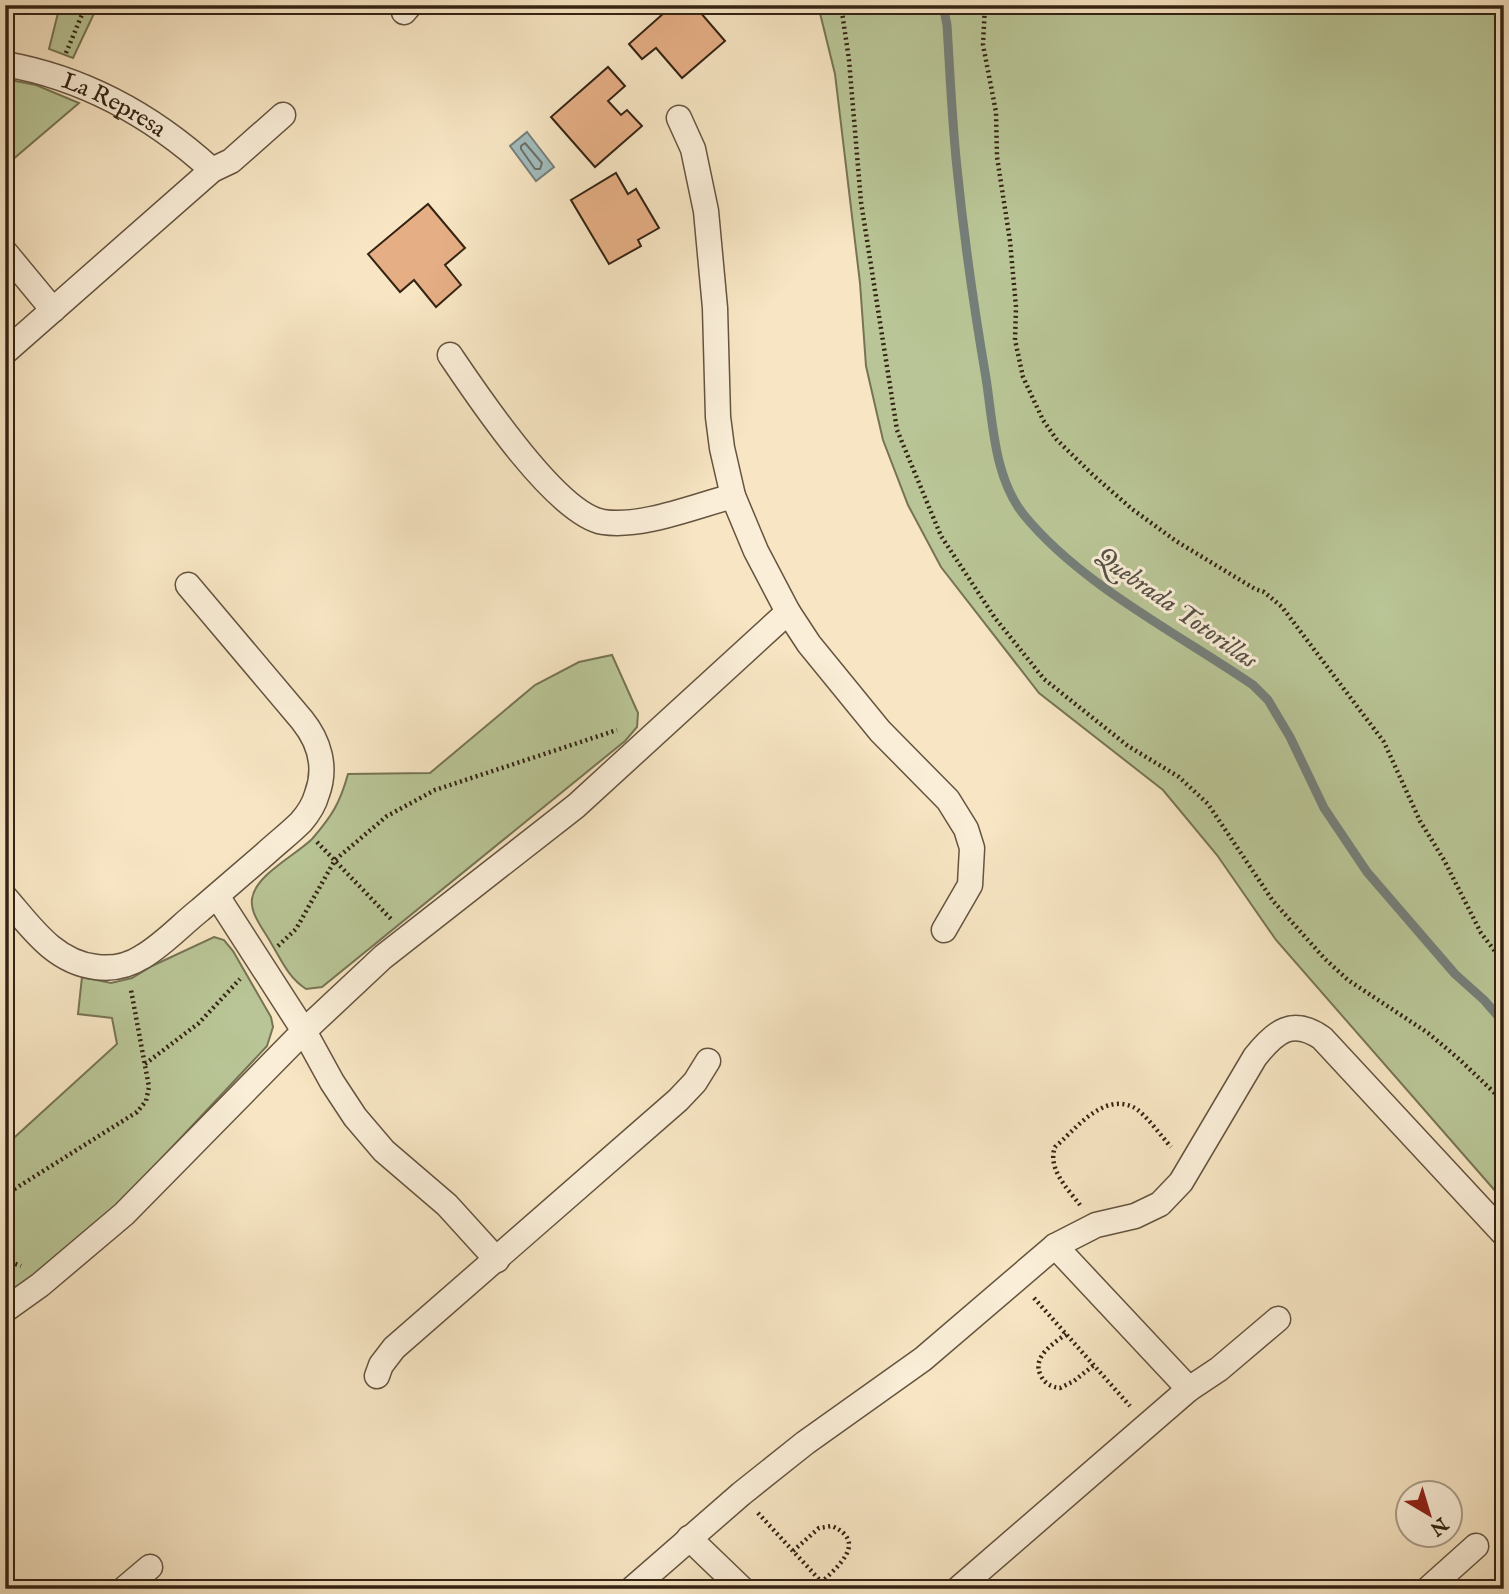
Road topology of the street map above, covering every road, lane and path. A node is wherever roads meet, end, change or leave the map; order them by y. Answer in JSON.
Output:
{"nodes":[{"id":1,"x":86,"y":5,"type":"edge"},
{"id":2,"x":841,"y":5,"type":"edge"},
{"id":3,"x":985,"y":5,"type":"edge"},
{"id":4,"x":5,"y":64,"type":"edge"},
{"id":5,"x":57,"y":76,"type":"junction"},
{"id":6,"x":283,"y":115,"type":"dead end"},
{"id":7,"x":679,"y":118,"type":"dead end"},
{"id":8,"x":212,"y":170,"type":"junction"},
{"id":9,"x":5,"y":252,"type":"edge"},
{"id":10,"x":53,"y":310,"type":"junction"},
{"id":11,"x":5,"y":352,"type":"edge"},
{"id":12,"x":450,"y":355,"type":"dead end"},
{"id":13,"x":733,"y":496,"type":"junction"},
{"id":14,"x":188,"y":585,"type":"dead end"},
{"id":15,"x":788,"y":612,"type":"junction"},
{"id":16,"x":649,"y":739,"type":"junction"},
{"id":17,"x":298,"y":824,"type":"junction"},
{"id":18,"x":335,"y":860,"type":"junction"},
{"id":19,"x":216,"y":896,"type":"junction"},
{"id":20,"x":5,"y":898,"type":"edge"},
{"id":21,"x":944,"y":930,"type":"dead end"},
{"id":22,"x":408,"y":936,"type":"junction"},
{"id":23,"x":260,"y":963,"type":"junction"},
{"id":24,"x":1504,"y":963,"type":"edge"},
{"id":25,"x":127,"y":964,"type":"junction"},
{"id":26,"x":304,"y":1031,"type":"junction"},
{"id":27,"x":708,"y":1061,"type":"dead end"},
{"id":28,"x":145,"y":1065,"type":"junction"},
{"id":29,"x":1504,"y":1102,"type":"edge"},
{"id":30,"x":1190,"y":1168,"type":"junction"},
{"id":31,"x":5,"y":1195,"type":"edge"},
{"id":32,"x":1096,"y":1225,"type":"junction"},
{"id":33,"x":1504,"y":1234,"type":"edge"},
{"id":34,"x":1055,"y":1246,"type":"junction"},
{"id":35,"x":498,"y":1260,"type":"junction"},
{"id":36,"x":1017,"y":1279,"type":"junction"},
{"id":37,"x":5,"y":1310,"type":"edge"},
{"id":38,"x":1278,"y":1319,"type":"dead end"},
{"id":39,"x":1066,"y":1334,"type":"junction"},
{"id":40,"x":1094,"y":1365,"type":"junction"},
{"id":41,"x":377,"y":1376,"type":"dead end"},
{"id":42,"x":1189,"y":1389,"type":"junction"},
{"id":43,"x":1147,"y":1424,"type":"junction"},
{"id":44,"x":741,"y":1494,"type":"junction"},
{"id":45,"x":689,"y":1538,"type":"junction"},
{"id":46,"x":1476,"y":1546,"type":"dead end"},
{"id":47,"x":793,"y":1551,"type":"junction"},
{"id":48,"x":150,"y":1567,"type":"dead end"},
{"id":49,"x":822,"y":1582,"type":"junction"},
{"id":50,"x":124,"y":1589,"type":"edge"},
{"id":51,"x":632,"y":1589,"type":"edge"},
{"id":52,"x":742,"y":1589,"type":"edge"},
{"id":53,"x":828,"y":1589,"type":"edge"},
{"id":54,"x":958,"y":1589,"type":"edge"},
{"id":55,"x":1428,"y":1589,"type":"edge"}],
"edges":[{"from":1,"to":5,"type":"path"},
{"from":2,"to":29,"type":"path"},
{"from":3,"to":24,"type":"path"},
{"from":4,"to":5,"type":"street","name":"La Represa"},
{"from":5,"to":8,"type":"street","name":"La Represa"},
{"from":6,"to":8,"type":"street"},
{"from":7,"to":13,"type":"street"},
{"from":8,"to":10,"type":"street"},
{"from":9,"to":10,"type":"street"},
{"from":10,"to":11,"type":"street"},
{"from":12,"to":13,"type":"street"},
{"from":13,"to":15,"type":"street"},
{"from":14,"to":17,"type":"street"},
{"from":15,"to":16,"type":"street"},
{"from":15,"to":21,"type":"street"},
{"from":16,"to":18,"type":"path"},
{"from":16,"to":22,"type":"street"},
{"from":17,"to":18,"type":"path"},
{"from":17,"to":19,"type":"street"},
{"from":18,"to":22,"type":"path"},
{"from":18,"to":23,"type":"path"},
{"from":19,"to":23,"type":"street"},
{"from":19,"to":25,"type":"street"},
{"from":20,"to":25,"type":"street"},
{"from":22,"to":26,"type":"street"},
{"from":23,"to":26,"type":"street"},
{"from":23,"to":28,"type":"path"},
{"from":25,"to":28,"type":"path"},
{"from":26,"to":35,"type":"street"},
{"from":26,"to":37,"type":"street"},
{"from":27,"to":35,"type":"street"},
{"from":28,"to":31,"type":"path"},
{"from":30,"to":32,"type":"street"},
{"from":30,"to":32,"type":"path"},
{"from":30,"to":33,"type":"street"},
{"from":32,"to":34,"type":"street"},
{"from":34,"to":36,"type":"street"},
{"from":34,"to":42,"type":"street"},
{"from":35,"to":41,"type":"street"},
{"from":36,"to":39,"type":"path"},
{"from":36,"to":44,"type":"street"},
{"from":38,"to":42,"type":"street"},
{"from":39,"to":40,"type":"path"},
{"from":39,"to":40,"type":"path"},
{"from":40,"to":43,"type":"path"},
{"from":42,"to":43,"type":"street"},
{"from":43,"to":54,"type":"street"},
{"from":44,"to":45,"type":"street"},
{"from":44,"to":47,"type":"path"},
{"from":45,"to":51,"type":"street"},
{"from":45,"to":52,"type":"street"},
{"from":46,"to":55,"type":"street"},
{"from":47,"to":49,"type":"path"},
{"from":47,"to":49,"type":"path"},
{"from":48,"to":50,"type":"street"},
{"from":49,"to":53,"type":"path"}]}
